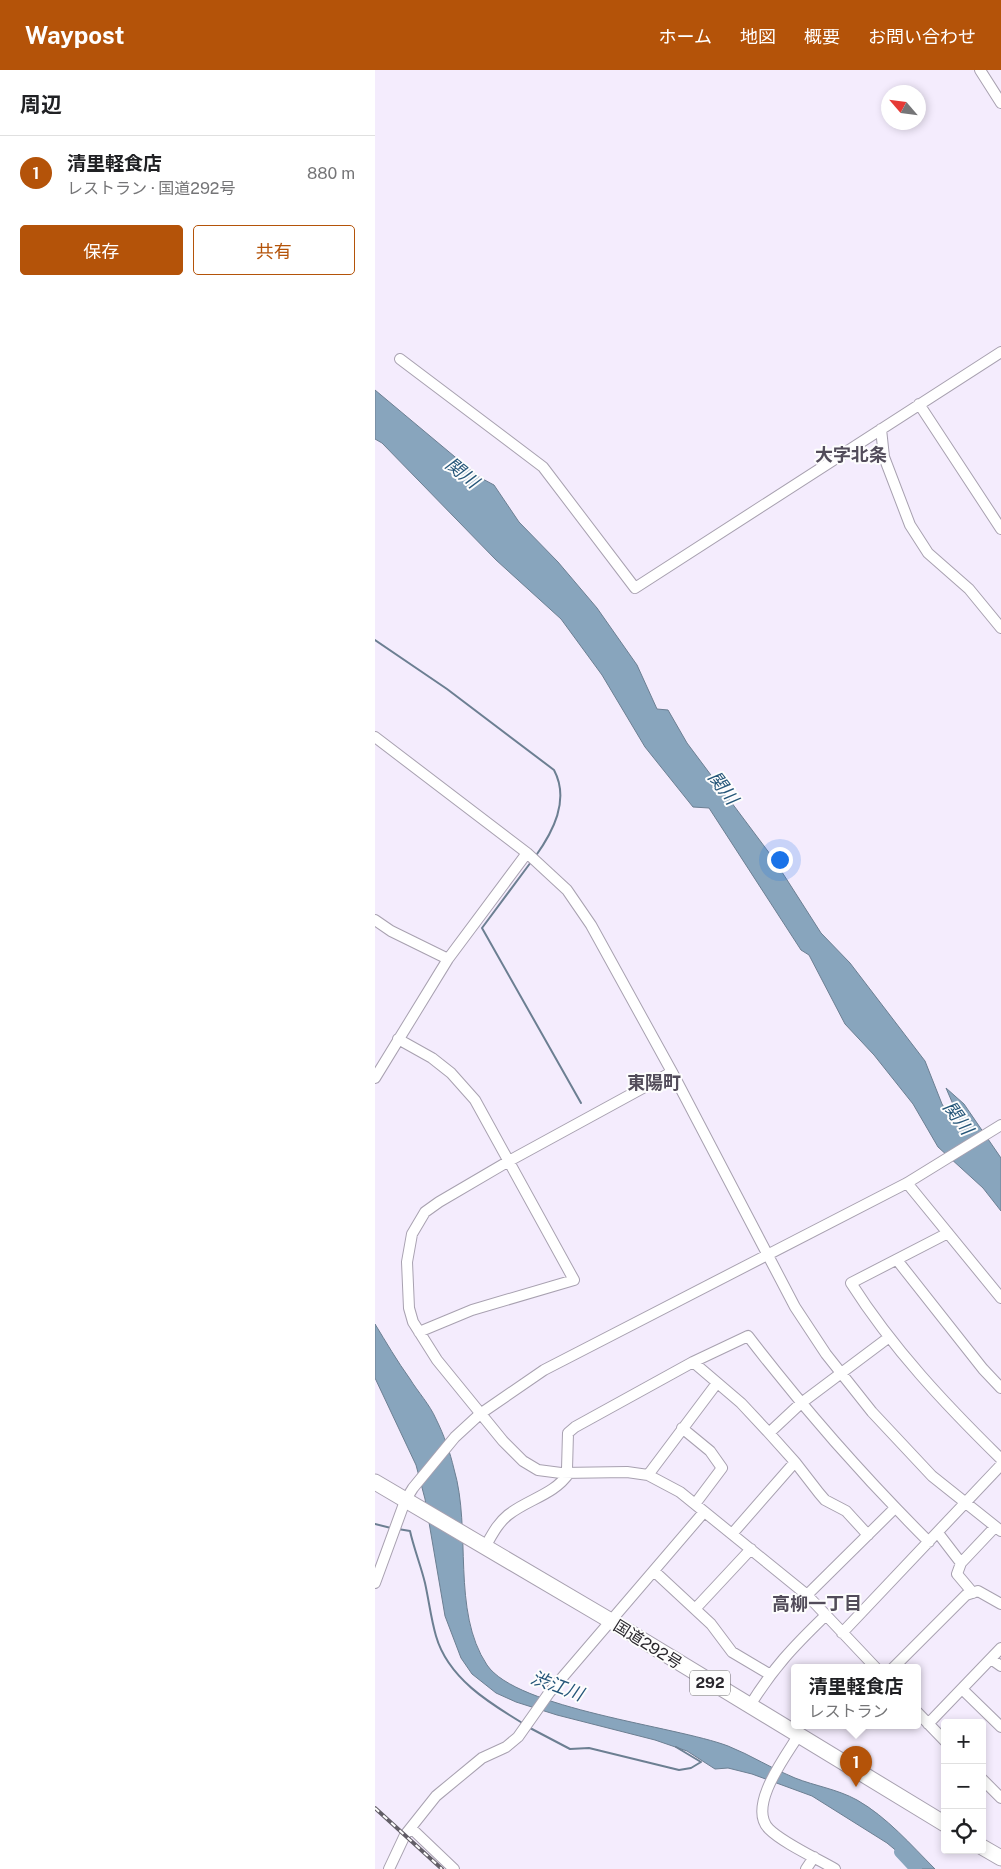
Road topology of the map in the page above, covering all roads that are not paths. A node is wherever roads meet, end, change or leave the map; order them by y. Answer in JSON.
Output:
{"nodes":[{"id":1,"x":980,"y":70,"type":"edge"},
{"id":2,"x":1001,"y":103,"type":"edge"},
{"id":3,"x":1001,"y":352,"type":"edge"},
{"id":4,"x":400,"y":359,"type":"dead end"},
{"id":5,"x":919,"y":404,"type":"junction"},
{"id":6,"x":881,"y":429,"type":"junction"},
{"id":7,"x":1001,"y":529,"type":"edge"},
{"id":8,"x":1001,"y":628,"type":"edge"},
{"id":9,"x":375,"y":737,"type":"edge"},
{"id":10,"x":527,"y":853,"type":"junction"},
{"id":11,"x":375,"y":920,"type":"edge"},
{"id":12,"x":448,"y":959,"type":"junction"},
{"id":13,"x":398,"y":1039,"type":"junction"},
{"id":14,"x":672,"y":1072,"type":"junction"},
{"id":15,"x":375,"y":1078,"type":"edge"},
{"id":16,"x":1001,"y":1125,"type":"edge"},
{"id":17,"x":509,"y":1161,"type":"junction"},
{"id":18,"x":910,"y":1181,"type":"junction"},
{"id":19,"x":948,"y":1233,"type":"junction"},
{"id":20,"x":769,"y":1256,"type":"junction"},
{"id":21,"x":897,"y":1260,"type":"junction"},
{"id":22,"x":1001,"y":1298,"type":"edge"},
{"id":23,"x":419,"y":1332,"type":"junction"},
{"id":24,"x":888,"y":1338,"type":"junction"},
{"id":25,"x":693,"y":1362,"type":"junction"},
{"id":26,"x":841,"y":1373,"type":"junction"},
{"id":27,"x":717,"y":1383,"type":"junction"},
{"id":28,"x":1001,"y":1388,"type":"edge"},
{"id":29,"x":800,"y":1404,"type":"junction"},
{"id":30,"x":480,"y":1414,"type":"junction"},
{"id":31,"x":682,"y":1428,"type":"junction"},
{"id":32,"x":769,"y":1433,"type":"junction"},
{"id":33,"x":1001,"y":1459,"type":"edge"},
{"id":34,"x":795,"y":1462,"type":"junction"},
{"id":35,"x":1001,"y":1465,"type":"edge"},
{"id":36,"x":569,"y":1473,"type":"junction"},
{"id":37,"x":648,"y":1475,"type":"junction"},
{"id":38,"x":375,"y":1482,"type":"edge"},
{"id":39,"x":409,"y":1494,"type":"junction"},
{"id":40,"x":695,"y":1504,"type":"junction"},
{"id":41,"x":965,"y":1504,"type":"junction"},
{"id":42,"x":895,"y":1508,"type":"junction"},
{"id":43,"x":704,"y":1512,"type":"junction"},
{"id":44,"x":998,"y":1529,"type":"edge"},
{"id":45,"x":938,"y":1533,"type":"junction"},
{"id":46,"x":732,"y":1534,"type":"junction"},
{"id":47,"x":868,"y":1535,"type":"junction"},
{"id":48,"x":929,"y":1542,"type":"junction"},
{"id":49,"x":480,"y":1544,"type":"junction"},
{"id":50,"x":751,"y":1549,"type":"junction"},
{"id":51,"x":961,"y":1563,"type":"junction"},
{"id":52,"x":655,"y":1572,"type":"junction"},
{"id":53,"x":376,"y":1581,"type":"edge"},
{"id":54,"x":973,"y":1593,"type":"junction"},
{"id":55,"x":807,"y":1595,"type":"junction"},
{"id":56,"x":1001,"y":1604,"type":"edge"},
{"id":57,"x":695,"y":1609,"type":"junction"},
{"id":58,"x":825,"y":1616,"type":"junction"},
{"id":59,"x":611,"y":1621,"type":"junction"},
{"id":60,"x":843,"y":1633,"type":"junction"},
{"id":61,"x":1001,"y":1648,"type":"edge"},
{"id":62,"x":991,"y":1659,"type":"junction"},
{"id":63,"x":872,"y":1664,"type":"edge"},
{"id":64,"x":897,"y":1664,"type":"edge"},
{"id":65,"x":1001,"y":1666,"type":"edge"},
{"id":66,"x":769,"y":1674,"type":"junction"},
{"id":67,"x":962,"y":1690,"type":"junction"},
{"id":68,"x":749,"y":1706,"type":"junction"},
{"id":69,"x":921,"y":1716,"type":"edge"},
{"id":70,"x":928,"y":1724,"type":"junction"},
{"id":71,"x":1001,"y":1727,"type":"edge"},
{"id":72,"x":797,"y":1736,"type":"junction"},
{"id":73,"x":941,"y":1737,"type":"edge"},
{"id":74,"x":986,"y":1783,"type":"edge"},
{"id":75,"x":1001,"y":1798,"type":"edge"},
{"id":76,"x":941,"y":1822,"type":"edge"},
{"id":77,"x":411,"y":1828,"type":"junction"},
{"id":78,"x":986,"y":1849,"type":"edge"},
{"id":79,"x":814,"y":1857,"type":"junction"},
{"id":80,"x":1001,"y":1858,"type":"edge"},
{"id":81,"x":389,"y":1869,"type":"edge"},
{"id":82,"x":454,"y":1869,"type":"edge"},
{"id":83,"x":806,"y":1869,"type":"edge"},
{"id":84,"x":835,"y":1869,"type":"edge"}],
"edges":[{"from":1,"to":2,"type":"street"},
{"from":3,"to":5,"type":"street"},
{"from":4,"to":6,"type":"street"},
{"from":5,"to":6,"type":"street"},
{"from":5,"to":7,"type":"street"},
{"from":6,"to":8,"type":"street"},
{"from":9,"to":10,"type":"street"},
{"from":10,"to":12,"type":"street"},
{"from":10,"to":14,"type":"street"},
{"from":11,"to":12,"type":"street"},
{"from":12,"to":13,"type":"street"},
{"from":13,"to":15,"type":"street"},
{"from":13,"to":17,"type":"street"},
{"from":14,"to":17,"type":"street"},
{"from":14,"to":20,"type":"street"},
{"from":16,"to":18,"type":"street"},
{"from":17,"to":23,"type":"street"},
{"from":17,"to":23,"type":"street"},
{"from":18,"to":19,"type":"street"},
{"from":18,"to":20,"type":"street"},
{"from":19,"to":21,"type":"street"},
{"from":19,"to":22,"type":"street"},
{"from":20,"to":26,"type":"street"},
{"from":20,"to":30,"type":"street"},
{"from":21,"to":24,"type":"street"},
{"from":21,"to":28,"type":"street"},
{"from":23,"to":30,"type":"street"},
{"from":24,"to":26,"type":"street"},
{"from":24,"to":33,"type":"street"},
{"from":25,"to":27,"type":"street"},
{"from":25,"to":29,"type":"street"},
{"from":25,"to":36,"type":"street"},
{"from":26,"to":29,"type":"street"},
{"from":26,"to":41,"type":"street"},
{"from":27,"to":31,"type":"street"},
{"from":27,"to":32,"type":"street"},
{"from":29,"to":32,"type":"street"},
{"from":29,"to":42,"type":"street"},
{"from":30,"to":36,"type":"street"},
{"from":30,"to":39,"type":"street"},
{"from":31,"to":37,"type":"street"},
{"from":31,"to":40,"type":"street"},
{"from":32,"to":34,"type":"street"},
{"from":34,"to":46,"type":"street"},
{"from":34,"to":47,"type":"street"},
{"from":35,"to":41,"type":"street"},
{"from":36,"to":37,"type":"street"},
{"from":36,"to":49,"type":"street"},
{"from":37,"to":40,"type":"street"},
{"from":38,"to":39,"type":"highway","name":"国道292号","number":"292"},
{"from":39,"to":49,"type":"highway","name":"国道292号","number":"292"},
{"from":39,"to":53,"type":"street"},
{"from":40,"to":43,"type":"street"},
{"from":41,"to":44,"type":"street"},
{"from":41,"to":45,"type":"street"},
{"from":42,"to":47,"type":"street"},
{"from":42,"to":48,"type":"street"},
{"from":43,"to":46,"type":"street"},
{"from":43,"to":52,"type":"street"},
{"from":44,"to":51,"type":"street"},
{"from":45,"to":48,"type":"street"},
{"from":45,"to":51,"type":"street"},
{"from":46,"to":50,"type":"street"},
{"from":47,"to":55,"type":"street"},
{"from":48,"to":60,"type":"street"},
{"from":49,"to":59,"type":"highway","name":"国道292号","number":"292"},
{"from":50,"to":55,"type":"street"},
{"from":50,"to":57,"type":"street"},
{"from":51,"to":54,"type":"street"},
{"from":52,"to":57,"type":"street"},
{"from":52,"to":59,"type":"street"},
{"from":54,"to":56,"type":"street"},
{"from":54,"to":64,"type":"street"},
{"from":55,"to":58,"type":"street"},
{"from":57,"to":66,"type":"street"},
{"from":58,"to":60,"type":"street"},
{"from":58,"to":66,"type":"street"},
{"from":59,"to":68,"type":"highway","name":"国道292号","number":"292"},
{"from":59,"to":77,"type":"street"},
{"from":60,"to":63,"type":"street"},
{"from":61,"to":62,"type":"street"},
{"from":62,"to":65,"type":"street"},
{"from":62,"to":67,"type":"street"},
{"from":66,"to":68,"type":"street"},
{"from":67,"to":70,"type":"street"},
{"from":67,"to":71,"type":"street"},
{"from":68,"to":72,"type":"highway","name":"国道292号","number":"292"},
{"from":69,"to":70,"type":"street"},
{"from":70,"to":73,"type":"street"},
{"from":72,"to":76,"type":"highway","name":"国道292号","number":"292"},
{"from":72,"to":79,"type":"street"},
{"from":74,"to":75,"type":"street"},
{"from":77,"to":81,"type":"street"},
{"from":77,"to":82,"type":"street"},
{"from":78,"to":80,"type":"highway"},
{"from":79,"to":83,"type":"street"},
{"from":79,"to":84,"type":"street"}]}
